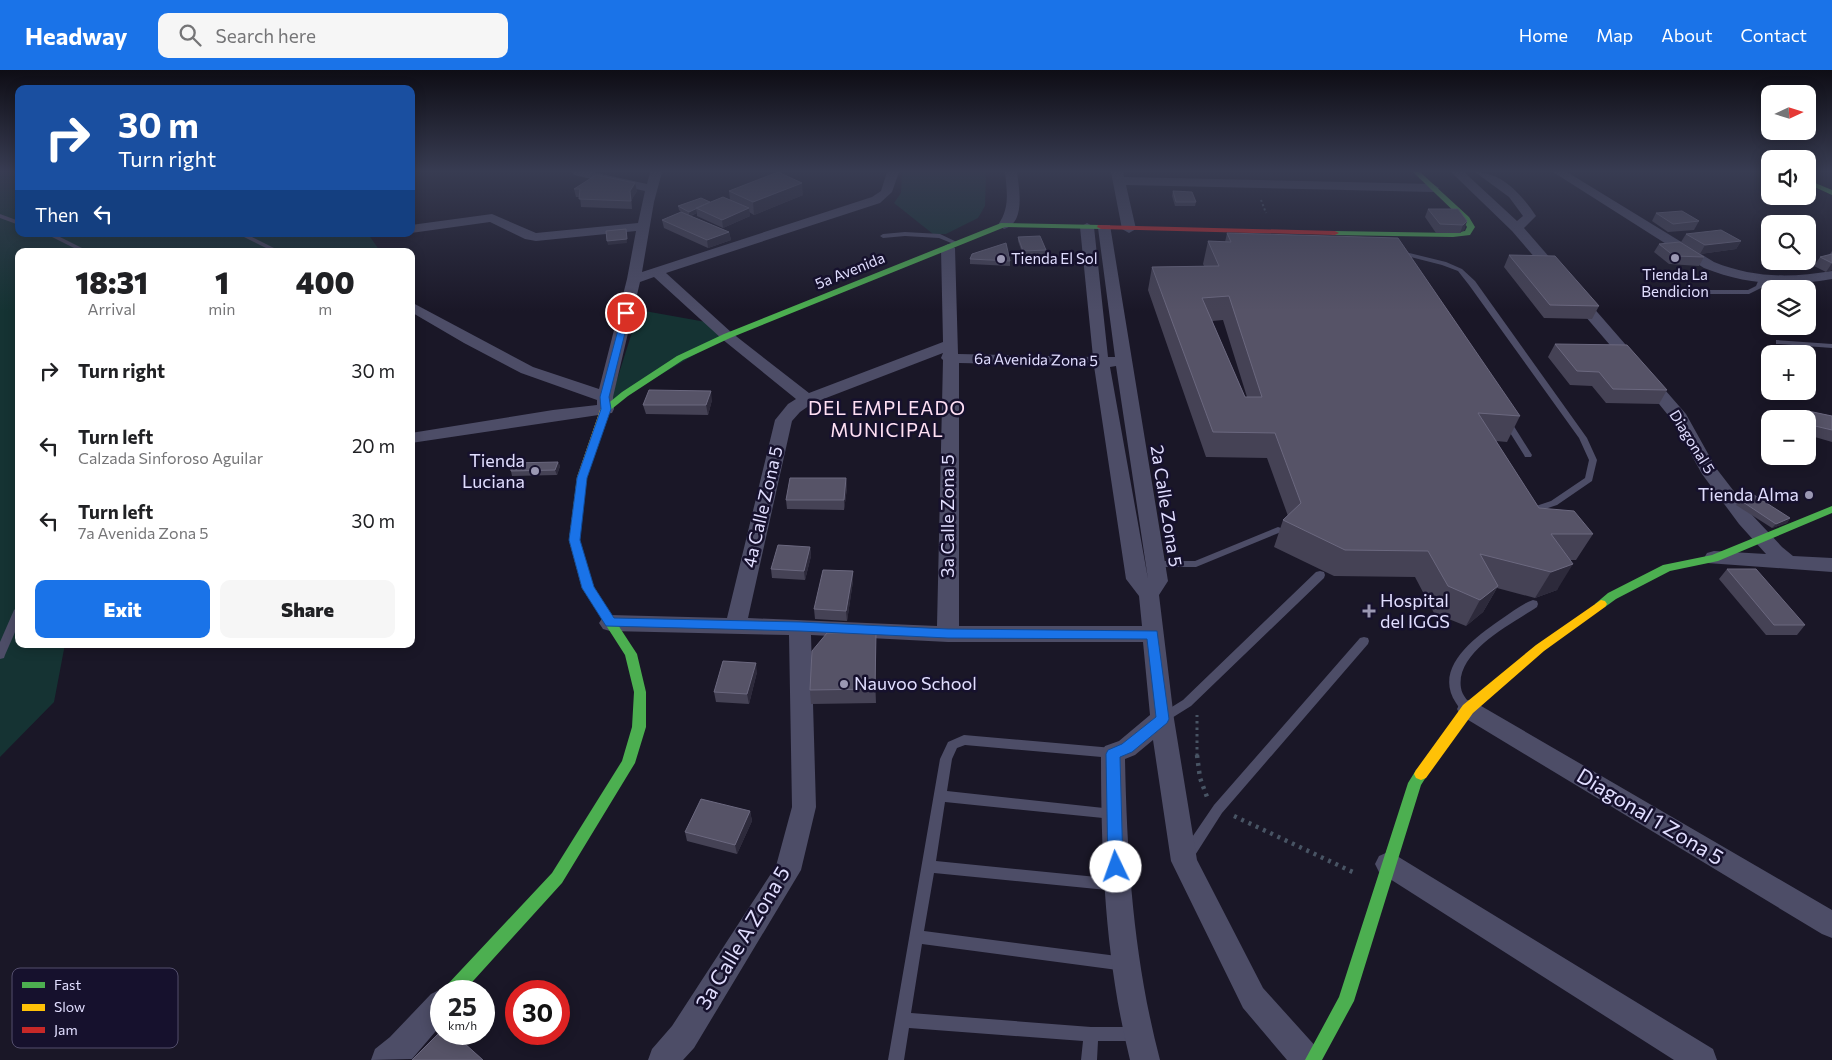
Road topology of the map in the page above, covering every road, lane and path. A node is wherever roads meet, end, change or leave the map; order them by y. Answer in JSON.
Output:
{"nodes":[{"id":1,"x":491,"y":218,"type":"edge"},
{"id":2,"x":492,"y":218,"type":"edge"},
{"id":3,"x":645,"y":218,"type":"edge"},
{"id":4,"x":817,"y":218,"type":"edge"},
{"id":5,"x":1010,"y":218,"type":"edge"},
{"id":6,"x":1127,"y":218,"type":"edge"},
{"id":7,"x":1269,"y":218,"type":"edge"},
{"id":8,"x":1465,"y":218,"type":"edge"},
{"id":9,"x":1506,"y":218,"type":"edge"},
{"id":10,"x":1528,"y":218,"type":"edge"},
{"id":11,"x":1635,"y":218,"type":"edge"},
{"id":12,"x":1004,"y":225,"type":"junction"},
{"id":13,"x":643,"y":226,"type":"junction"},
{"id":14,"x":1086,"y":227,"type":"junction"},
{"id":15,"x":415,"y":228,"type":"edge"},
{"id":16,"x":1105,"y":228,"type":"junction"},
{"id":17,"x":1129,"y":228,"type":"junction"},
{"id":18,"x":1517,"y":228,"type":"junction"},
{"id":19,"x":1275,"y":232,"type":"junction"},
{"id":20,"x":1391,"y":234,"type":"junction"},
{"id":21,"x":883,"y":236,"type":"dead end"},
{"id":22,"x":55,"y":237,"type":"edge"},
{"id":23,"x":247,"y":237,"type":"edge"},
{"id":24,"x":953,"y":246,"type":"junction"},
{"id":25,"x":79,"y":248,"type":"edge"},
{"id":26,"x":271,"y":248,"type":"edge"},
{"id":27,"x":1392,"y":252,"type":"edge"},
{"id":28,"x":1402,"y":252,"type":"junction"},
{"id":29,"x":1407,"y":260,"type":"edge"},
{"id":30,"x":656,"y":272,"type":"junction"},
{"id":31,"x":1832,"y":275,"type":"edge"},
{"id":32,"x":634,"y":279,"type":"junction"},
{"id":33,"x":1761,"y":280,"type":"joint"},
{"id":34,"x":1799,"y":280,"type":"edge"},
{"id":35,"x":1707,"y":292,"type":"dead end"},
{"id":36,"x":415,"y":308,"type":"edge"},
{"id":37,"x":727,"y":336,"type":"junction"},
{"id":38,"x":1779,"y":342,"type":"dead end"},
{"id":39,"x":1832,"y":346,"type":"edge"},
{"id":40,"x":949,"y":351,"type":"junction"},
{"id":41,"x":1101,"y":361,"type":"junction"},
{"id":42,"x":1123,"y":362,"type":"junction"},
{"id":43,"x":807,"y":399,"type":"junction"},
{"id":44,"x":605,"y":403,"type":"junction"},
{"id":45,"x":1502,"y":413,"type":"edge"},
{"id":46,"x":415,"y":437,"type":"edge"},
{"id":47,"x":1528,"y":455,"type":"dead end"},
{"id":48,"x":1832,"y":509,"type":"edge"},
{"id":49,"x":1522,"y":513,"type":"edge"},
{"id":50,"x":1278,"y":530,"type":"dead end"},
{"id":51,"x":1762,"y":538,"type":"junction"},
{"id":52,"x":1714,"y":558,"type":"junction"},
{"id":53,"x":1789,"y":563,"type":"junction"},
{"id":54,"x":1155,"y":564,"type":"junction"},
{"id":55,"x":1832,"y":564,"type":"edge"},
{"id":56,"x":1320,"y":575,"type":"dead end"},
{"id":57,"x":1149,"y":594,"type":"junction"},
{"id":58,"x":1533,"y":604,"type":"dead end"},
{"id":59,"x":15,"y":619,"type":"edge"},
{"id":60,"x":610,"y":623,"type":"junction"},
{"id":61,"x":736,"y":626,"type":"junction"},
{"id":62,"x":800,"y":627,"type":"junction"},
{"id":63,"x":948,"y":634,"type":"junction"},
{"id":64,"x":1153,"y":634,"type":"junction"},
{"id":65,"x":1364,"y":641,"type":"dead end"},
{"id":66,"x":0,"y":655,"type":"edge"},
{"id":67,"x":1187,"y":703,"type":"junction"},
{"id":68,"x":1468,"y":709,"type":"junction"},
{"id":69,"x":1162,"y":719,"type":"junction"},
{"id":70,"x":1113,"y":754,"type":"junction"},
{"id":71,"x":939,"y":796,"type":"junction"},
{"id":72,"x":1218,"y":809,"type":"junction"},
{"id":73,"x":1113,"y":814,"type":"junction"},
{"id":74,"x":1184,"y":861,"type":"junction"},
{"id":75,"x":928,"y":866,"type":"junction"},
{"id":76,"x":1386,"y":875,"type":"junction"},
{"id":77,"x":1116,"y":885,"type":"junction"},
{"id":78,"x":1832,"y":924,"type":"edge"},
{"id":79,"x":916,"y":937,"type":"junction"},
{"id":80,"x":1126,"y":964,"type":"junction"},
{"id":81,"x":463,"y":980,"type":"edge"},
{"id":82,"x":430,"y":1016,"type":"edge"},
{"id":83,"x":902,"y":1020,"type":"junction"},
{"id":84,"x":1091,"y":1034,"type":"junction"},
{"id":85,"x":1138,"y":1034,"type":"junction"},
{"id":86,"x":386,"y":1060,"type":"edge"},
{"id":87,"x":663,"y":1060,"type":"edge"},
{"id":88,"x":896,"y":1060,"type":"edge"},
{"id":89,"x":1089,"y":1060,"type":"edge"},
{"id":90,"x":1145,"y":1060,"type":"edge"},
{"id":91,"x":1307,"y":1060,"type":"edge"},
{"id":92,"x":1313,"y":1060,"type":"edge"},
{"id":93,"x":1702,"y":1060,"type":"edge"}],
"edges":[{"from":1,"to":15,"type":"street"},
{"from":2,"to":13,"type":"street"},
{"from":3,"to":13,"type":"street"},
{"from":4,"to":30,"type":"street"},
{"from":5,"to":12,"type":"street"},
{"from":6,"to":17,"type":"street"},
{"from":7,"to":19,"type":"path"},
{"from":8,"to":20,"type":"street","name":"5a Avenida"},
{"from":9,"to":18,"type":"street","name":"Diagonal 5"},
{"from":10,"to":18,"type":"street"},
{"from":11,"to":33,"type":"street"},
{"from":12,"to":14,"type":"street","name":"5a Avenida"},
{"from":12,"to":24,"type":"street","name":"5a Avenida"},
{"from":13,"to":32,"type":"street"},
{"from":14,"to":16,"type":"street","name":"5a Avenida"},
{"from":14,"to":41,"type":"street"},
{"from":16,"to":17,"type":"street","name":"5a Avenida"},
{"from":16,"to":42,"type":"street","name":"2a Calle Zona 5"},
{"from":17,"to":19,"type":"street","name":"5a Avenida"},
{"from":18,"to":51,"type":"street","name":"Diagonal 5"},
{"from":19,"to":20,"type":"street","name":"5a Avenida"},
{"from":20,"to":28,"type":"lane"},
{"from":21,"to":24,"type":"lane"},
{"from":22,"to":25,"type":"lane"},
{"from":23,"to":26,"type":"lane"},
{"from":24,"to":37,"type":"street","name":"5a Avenida"},
{"from":24,"to":40,"type":"street","name":"3a Calle Zona 5"},
{"from":27,"to":28,"type":"lane"},
{"from":28,"to":29,"type":"lane"},
{"from":28,"to":49,"type":"lane"},
{"from":30,"to":32,"type":"street"},
{"from":30,"to":37,"type":"street"},
{"from":31,"to":34,"type":"street"},
{"from":32,"to":44,"type":"street"},
{"from":33,"to":35,"type":"lane"},
{"from":36,"to":44,"type":"street"},
{"from":37,"to":43,"type":"street"},
{"from":37,"to":44,"type":"street","name":"5a Avenida"},
{"from":38,"to":39,"type":"lane"},
{"from":40,"to":41,"type":"street","name":"6a Avenida Zona 5"},
{"from":40,"to":43,"type":"street","name":"6a Avenida Zona 5"},
{"from":40,"to":63,"type":"street","name":"3a Calle Zona 5"},
{"from":41,"to":42,"type":"street","name":"6a Avenida Zona 5"},
{"from":41,"to":57,"type":"street"},
{"from":42,"to":54,"type":"street","name":"2a Calle Zona 5"},
{"from":43,"to":61,"type":"street","name":"4a Calle Zona 5"},
{"from":44,"to":46,"type":"street"},
{"from":44,"to":60,"type":"street"},
{"from":45,"to":47,"type":"lane"},
{"from":48,"to":51,"type":"street"},
{"from":50,"to":54,"type":"lane"},
{"from":51,"to":52,"type":"street"},
{"from":51,"to":53,"type":"street","name":"Diagonal 5"},
{"from":52,"to":53,"type":"street"},
{"from":52,"to":68,"type":"street"},
{"from":53,"to":55,"type":"street"},
{"from":54,"to":57,"type":"street","name":"2a Calle Zona 5"},
{"from":56,"to":67,"type":"lane"},
{"from":57,"to":64,"type":"street"},
{"from":58,"to":68,"type":"lane"},
{"from":59,"to":66,"type":"lane"},
{"from":60,"to":61,"type":"street"},
{"from":60,"to":81,"type":"street"},
{"from":61,"to":62,"type":"street"},
{"from":62,"to":63,"type":"street"},
{"from":62,"to":87,"type":"street","name":"3a Calle A Zona 5"},
{"from":63,"to":64,"type":"street"},
{"from":64,"to":69,"type":"street"},
{"from":65,"to":72,"type":"lane"},
{"from":67,"to":69,"type":"lane"},
{"from":67,"to":72,"type":"path"},
{"from":68,"to":76,"type":"street"},
{"from":68,"to":78,"type":"street","name":"Diagonal 1 Zona 5"},
{"from":69,"to":70,"type":"street"},
{"from":69,"to":74,"type":"street"},
{"from":70,"to":71,"type":"lane"},
{"from":70,"to":73,"type":"street"},
{"from":71,"to":73,"type":"lane"},
{"from":71,"to":75,"type":"lane"},
{"from":72,"to":74,"type":"lane"},
{"from":72,"to":76,"type":"path"},
{"from":73,"to":77,"type":"street"},
{"from":74,"to":91,"type":"street"},
{"from":75,"to":77,"type":"lane"},
{"from":75,"to":79,"type":"lane"},
{"from":76,"to":92,"type":"street"},
{"from":76,"to":93,"type":"street"},
{"from":77,"to":80,"type":"street"},
{"from":79,"to":80,"type":"lane"},
{"from":79,"to":83,"type":"lane"},
{"from":80,"to":85,"type":"street"},
{"from":82,"to":86,"type":"street"},
{"from":83,"to":84,"type":"lane"},
{"from":83,"to":88,"type":"lane"},
{"from":84,"to":85,"type":"lane"},
{"from":84,"to":89,"type":"lane"},
{"from":85,"to":90,"type":"street"}]}
